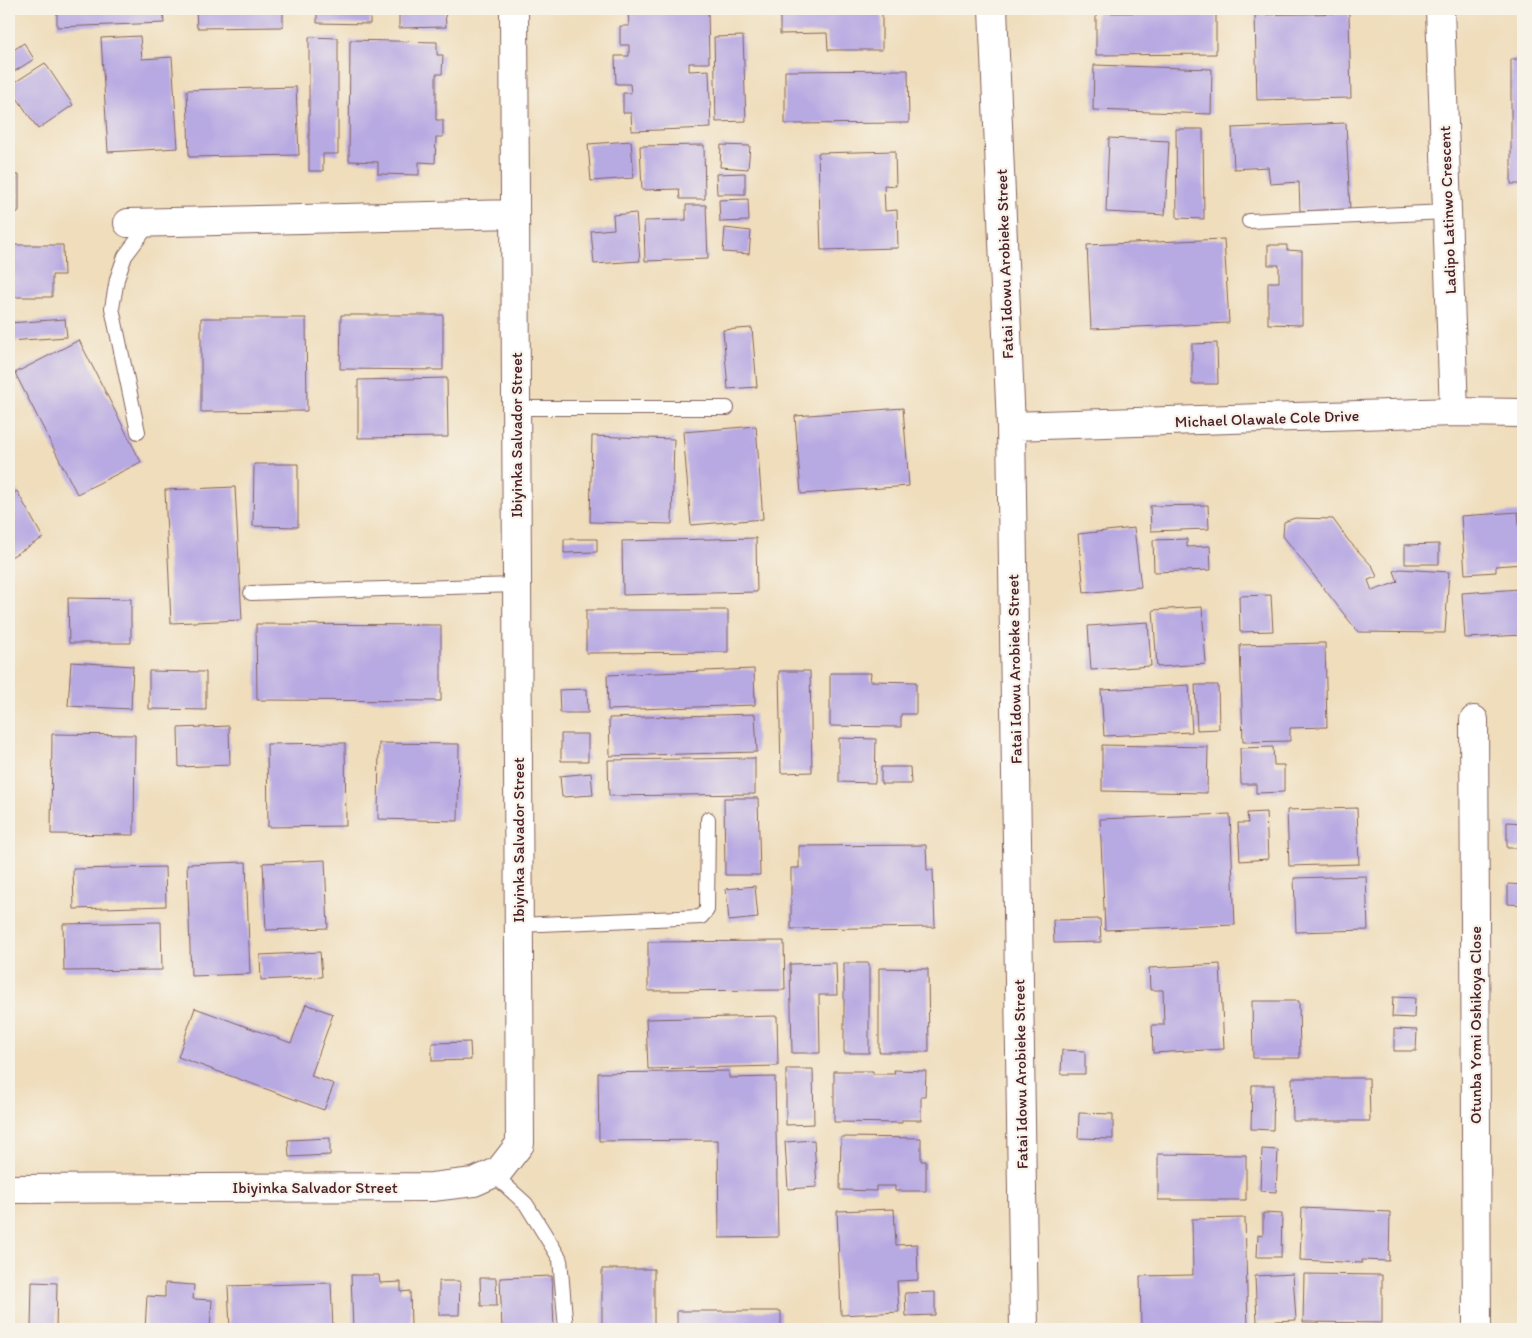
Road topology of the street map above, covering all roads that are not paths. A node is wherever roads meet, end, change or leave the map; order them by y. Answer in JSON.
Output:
{"nodes":[{"id":1,"x":514,"y":9,"type":"edge"},
{"id":2,"x":993,"y":9,"type":"edge"},
{"id":3,"x":1440,"y":9,"type":"edge"},
{"id":4,"x":1448,"y":212,"type":"junction"},
{"id":5,"x":515,"y":214,"type":"junction"},
{"id":6,"x":1249,"y":222,"type":"dead end"},
{"id":7,"x":139,"y":223,"type":"joint"},
{"id":8,"x":516,"y":408,"type":"junction"},
{"id":9,"x":726,"y":408,"type":"dead end"},
{"id":10,"x":1454,"y":412,"type":"junction"},
{"id":11,"x":1523,"y":413,"type":"edge"},
{"id":12,"x":1010,"y":426,"type":"junction"},
{"id":13,"x":138,"y":432,"type":"dead end"},
{"id":14,"x":517,"y":585,"type":"junction"},
{"id":15,"x":252,"y":594,"type":"dead end"},
{"id":16,"x":1474,"y":720,"type":"dead end"},
{"id":17,"x":708,"y":819,"type":"dead end"},
{"id":18,"x":518,"y":925,"type":"junction"},
{"id":19,"x":493,"y":1174,"type":"junction"},
{"id":20,"x":9,"y":1188,"type":"edge"},
{"id":21,"x":566,"y":1329,"type":"edge"},
{"id":22,"x":1024,"y":1329,"type":"edge"},
{"id":23,"x":1477,"y":1329,"type":"edge"}],
"edges":[{"from":1,"to":5,"type":"street","name":"Ibiyinka Salvador Street"},
{"from":2,"to":12,"type":"street","name":"Fatai Idowu Arobieke Street"},
{"from":3,"to":4,"type":"street","name":"Ladipo Latinwo Crescent"},
{"from":4,"to":6,"type":"lane"},
{"from":4,"to":10,"type":"street","name":"Ladipo Latinwo Crescent"},
{"from":5,"to":7,"type":"street"},
{"from":5,"to":8,"type":"street","name":"Ibiyinka Salvador Street"},
{"from":7,"to":13,"type":"lane"},
{"from":8,"to":9,"type":"lane"},
{"from":8,"to":14,"type":"street","name":"Ibiyinka Salvador Street"},
{"from":10,"to":11,"type":"street","name":"Michael Olawale Cole Drive"},
{"from":10,"to":12,"type":"street","name":"Michael Olawale Cole Drive"},
{"from":12,"to":22,"type":"street","name":"Fatai Idowu Arobieke Street"},
{"from":14,"to":15,"type":"lane"},
{"from":14,"to":18,"type":"street","name":"Ibiyinka Salvador Street"},
{"from":16,"to":23,"type":"street","name":"Otunba Yomi Oshikoya Close"},
{"from":17,"to":18,"type":"lane"},
{"from":18,"to":19,"type":"street","name":"Ibiyinka Salvador Street"},
{"from":19,"to":20,"type":"street","name":"Ibiyinka Salvador Street"},
{"from":19,"to":21,"type":"lane"}]}
